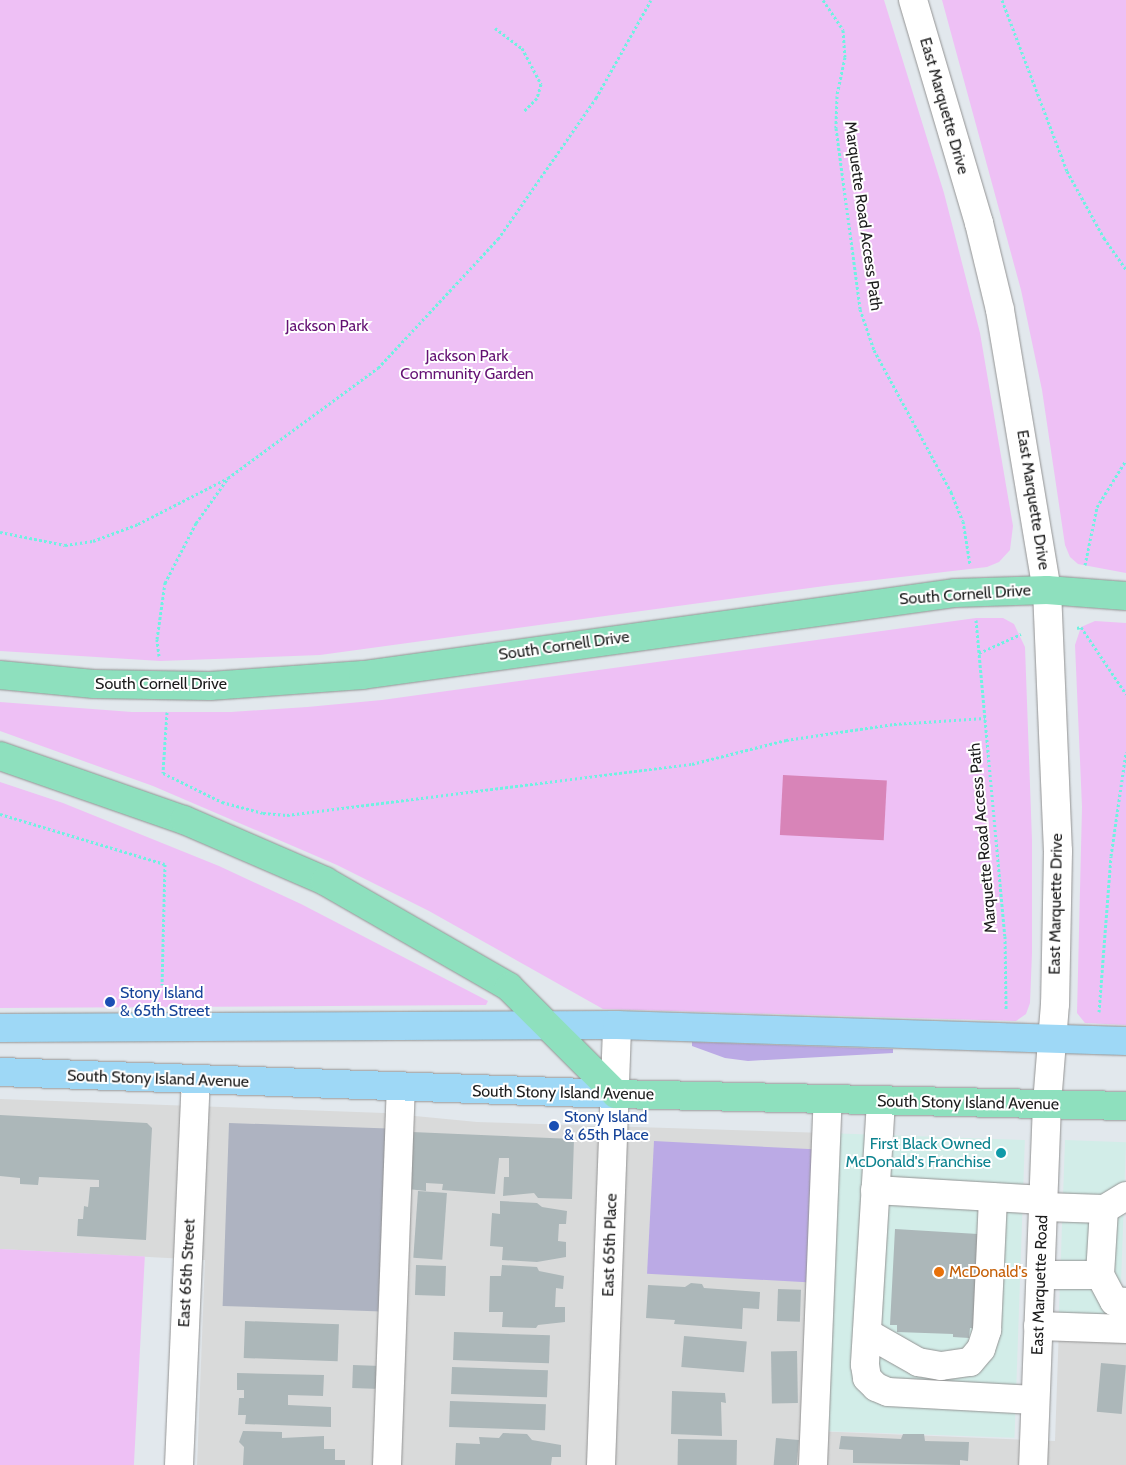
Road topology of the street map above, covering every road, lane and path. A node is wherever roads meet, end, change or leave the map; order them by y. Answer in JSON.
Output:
{"nodes":[{"id":1,"x":651,"y":0,"type":"edge"},
{"id":2,"x":823,"y":0,"type":"edge"},
{"id":3,"x":913,"y":0,"type":"edge"},
{"id":4,"x":1002,"y":0,"type":"edge"},
{"id":5,"x":495,"y":28,"type":"dead end"},
{"id":6,"x":524,"y":111,"type":"dead end"},
{"id":7,"x":1126,"y":269,"type":"edge"},
{"id":8,"x":1126,"y":460,"type":"edge"},
{"id":9,"x":228,"y":478,"type":"junction"},
{"id":10,"x":0,"y":532,"type":"edge"},
{"id":11,"x":1084,"y":567,"type":"dead end"},
{"id":12,"x":971,"y":568,"type":"dead end"},
{"id":13,"x":1047,"y":590,"type":"junction"},
{"id":14,"x":1126,"y":596,"type":"edge"},
{"id":15,"x":976,"y":618,"type":"dead end"},
{"id":16,"x":1081,"y":627,"type":"dead end"},
{"id":17,"x":1021,"y":634,"type":"dead end"},
{"id":18,"x":979,"y":653,"type":"junction"},
{"id":19,"x":160,"y":661,"type":"dead end"},
{"id":20,"x":0,"y":676,"type":"edge"},
{"id":21,"x":1126,"y":694,"type":"edge"},
{"id":22,"x":167,"y":712,"type":"dead end"},
{"id":23,"x":985,"y":718,"type":"junction"},
{"id":24,"x":1126,"y":752,"type":"edge"},
{"id":25,"x":0,"y":756,"type":"edge"},
{"id":26,"x":0,"y":814,"type":"edge"},
{"id":27,"x":162,"y":985,"type":"dead end"},
{"id":28,"x":1100,"y":1006,"type":"dead end"},
{"id":29,"x":1006,"y":1011,"type":"dead end"},
{"id":30,"x":617,"y":1025,"type":"junction"},
{"id":31,"x":546,"y":1026,"type":"junction"},
{"id":32,"x":0,"y":1028,"type":"edge"},
{"id":33,"x":1053,"y":1041,"type":"junction"},
{"id":34,"x":1126,"y":1041,"type":"edge"},
{"id":35,"x":0,"y":1072,"type":"edge"},
{"id":36,"x":196,"y":1080,"type":"junction"},
{"id":37,"x":400,"y":1088,"type":"junction"},
{"id":38,"x":616,"y":1094,"type":"junction"},
{"id":39,"x":828,"y":1100,"type":"junction"},
{"id":40,"x":881,"y":1101,"type":"junction"},
{"id":41,"x":1047,"y":1104,"type":"junction"},
{"id":42,"x":1126,"y":1106,"type":"edge"},
{"id":43,"x":875,"y":1190,"type":"junction"},
{"id":44,"x":993,"y":1197,"type":"junction"},
{"id":45,"x":1115,"y":1202,"type":"edge"},
{"id":46,"x":1044,"y":1204,"type":"junction"},
{"id":47,"x":1041,"y":1275,"type":"junction"},
{"id":48,"x":1100,"y":1275,"type":"junction"},
{"id":49,"x":1126,"y":1302,"type":"edge"},
{"id":50,"x":1038,"y":1326,"type":"junction"},
{"id":51,"x":1126,"y":1329,"type":"edge"},
{"id":52,"x":874,"y":1337,"type":"junction"},
{"id":53,"x":1036,"y":1400,"type":"junction"},
{"id":54,"x":179,"y":1465,"type":"edge"},
{"id":55,"x":387,"y":1465,"type":"edge"},
{"id":56,"x":601,"y":1465,"type":"edge"},
{"id":57,"x":813,"y":1465,"type":"edge"},
{"id":58,"x":1033,"y":1465,"type":"edge"}],
"edges":[{"from":1,"to":9,"type":"path"},
{"from":2,"to":12,"type":"path","name":"Marquette Road Access Path"},
{"from":3,"to":13,"type":"street","name":"East Marquette Drive"},
{"from":4,"to":7,"type":"path"},
{"from":5,"to":6,"type":"path"},
{"from":8,"to":11,"type":"path"},
{"from":9,"to":10,"type":"path"},
{"from":9,"to":19,"type":"path"},
{"from":13,"to":14,"type":"highway","name":"South Cornell Drive"},
{"from":13,"to":20,"type":"highway","name":"South Cornell Drive"},
{"from":13,"to":33,"type":"street","name":"East Marquette Drive"},
{"from":15,"to":18,"type":"path","name":"Marquette Road Access Path"},
{"from":16,"to":21,"type":"path"},
{"from":17,"to":18,"type":"path"},
{"from":18,"to":23,"type":"path","name":"Marquette Road Access Path"},
{"from":22,"to":23,"type":"path"},
{"from":23,"to":29,"type":"path","name":"Marquette Road Access Path"},
{"from":24,"to":28,"type":"path"},
{"from":25,"to":31,"type":"highway"},
{"from":26,"to":27,"type":"path"},
{"from":30,"to":31,"type":"main road"},
{"from":30,"to":33,"type":"main road"},
{"from":30,"to":38,"type":"street","name":"East 65th Place"},
{"from":31,"to":32,"type":"main road"},
{"from":31,"to":38,"type":"highway"},
{"from":33,"to":34,"type":"main road"},
{"from":33,"to":41,"type":"street","name":"East Marquette Drive"},
{"from":35,"to":36,"type":"main road","name":"South Stony Island Avenue"},
{"from":36,"to":37,"type":"main road","name":"South Stony Island Avenue"},
{"from":36,"to":54,"type":"street","name":"East 65th Street"},
{"from":37,"to":38,"type":"main road","name":"South Stony Island Avenue"},
{"from":37,"to":55,"type":"street"},
{"from":38,"to":39,"type":"highway","name":"South Stony Island Avenue"},
{"from":38,"to":56,"type":"street","name":"East 65th Place"},
{"from":39,"to":40,"type":"highway","name":"South Stony Island Avenue"},
{"from":39,"to":57,"type":"street"},
{"from":40,"to":41,"type":"highway","name":"South Stony Island Avenue"},
{"from":40,"to":43,"type":"street"},
{"from":41,"to":42,"type":"highway","name":"South Stony Island Avenue"},
{"from":41,"to":46,"type":"street","name":"East Marquette Road"},
{"from":43,"to":44,"type":"street"},
{"from":43,"to":52,"type":"street"},
{"from":44,"to":46,"type":"street"},
{"from":44,"to":52,"type":"street"},
{"from":45,"to":46,"type":"street"},
{"from":45,"to":48,"type":"street"},
{"from":46,"to":47,"type":"street","name":"East Marquette Road"},
{"from":47,"to":48,"type":"street"},
{"from":47,"to":50,"type":"street","name":"East Marquette Road"},
{"from":48,"to":49,"type":"street"},
{"from":50,"to":51,"type":"street"},
{"from":50,"to":53,"type":"street","name":"East Marquette Road"},
{"from":52,"to":53,"type":"street"},
{"from":53,"to":58,"type":"street","name":"East Marquette Road"}]}
